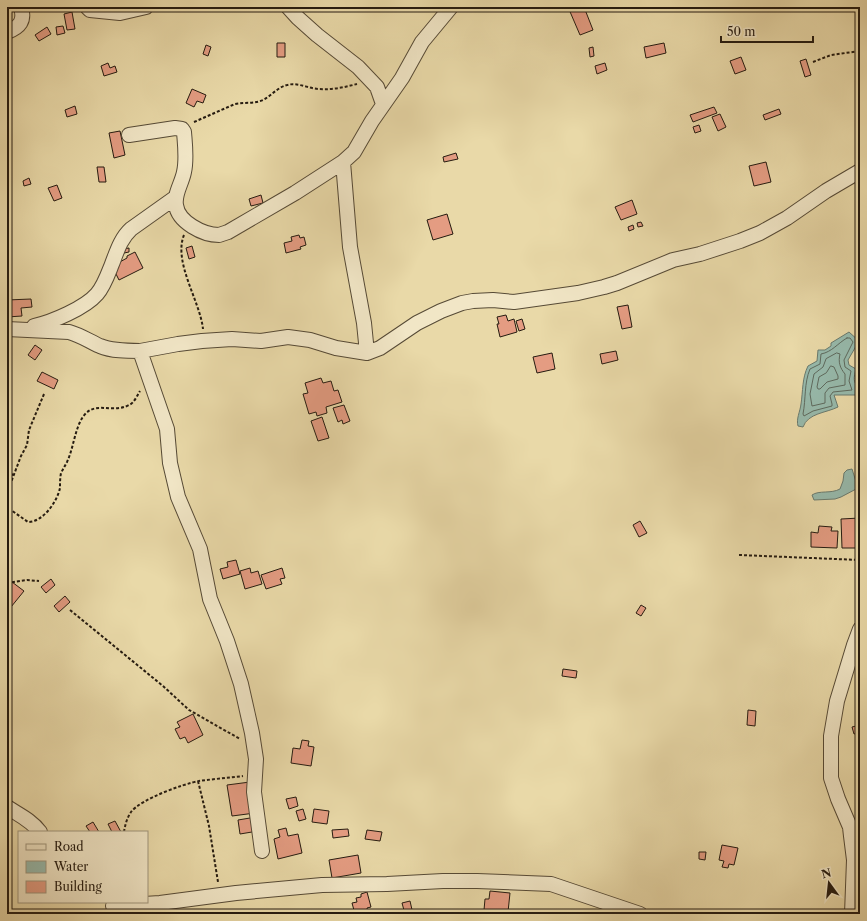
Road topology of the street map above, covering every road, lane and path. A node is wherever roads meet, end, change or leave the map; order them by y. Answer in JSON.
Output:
{"nodes":[{"id":1,"x":21,"y":7,"type":"edge"},
{"id":2,"x":87,"y":7,"type":"edge"},
{"id":3,"x":146,"y":7,"type":"edge"},
{"id":4,"x":288,"y":7,"type":"edge"},
{"id":5,"x":451,"y":7,"type":"edge"},
{"id":6,"x":301,"y":13,"type":"edge"},
{"id":7,"x":7,"y":32,"type":"edge"},
{"id":8,"x":860,"y":51,"type":"edge"},
{"id":9,"x":812,"y":62,"type":"dead end"},
{"id":10,"x":372,"y":82,"type":"junction"},
{"id":11,"x":383,"y":104,"type":"junction"},
{"id":12,"x":181,"y":128,"type":"junction"},
{"id":13,"x":129,"y":135,"type":"dead end"},
{"id":14,"x":343,"y":162,"type":"junction"},
{"id":15,"x":860,"y":171,"type":"edge"},
{"id":16,"x":176,"y":197,"type":"junction"},
{"id":17,"x":189,"y":225,"type":"junction"},
{"id":18,"x":7,"y":329,"type":"edge"},
{"id":19,"x":22,"y":330,"type":"junction"},
{"id":20,"x":202,"y":341,"type":"junction"},
{"id":21,"x":140,"y":351,"type":"junction"},
{"id":22,"x":367,"y":353,"type":"junction"},
{"id":23,"x":149,"y":379,"type":"junction"},
{"id":24,"x":44,"y":394,"type":"dead end"},
{"id":25,"x":7,"y":470,"type":"edge"},
{"id":26,"x":14,"y":476,"type":"junction"},
{"id":27,"x":739,"y":556,"type":"dead end"},
{"id":28,"x":860,"y":560,"type":"edge"},
{"id":29,"x":39,"y":581,"type":"dead end"},
{"id":30,"x":7,"y":582,"type":"edge"},
{"id":31,"x":70,"y":610,"type":"dead end"},
{"id":32,"x":860,"y":629,"type":"edge"},
{"id":33,"x":254,"y":749,"type":"junction"},
{"id":34,"x":256,"y":774,"type":"junction"},
{"id":35,"x":198,"y":782,"type":"junction"},
{"id":36,"x":7,"y":807,"type":"edge"},
{"id":37,"x":39,"y":831,"type":"edge"},
{"id":38,"x":124,"y":831,"type":"edge"},
{"id":39,"x":262,"y":851,"type":"dead end"},
{"id":40,"x":221,"y":895,"type":"junction"},
{"id":41,"x":115,"y":907,"type":"edge"},
{"id":42,"x":640,"y":914,"type":"edge"},
{"id":43,"x":852,"y":914,"type":"edge"}],
"edges":[{"from":1,"to":7,"type":"street"},
{"from":2,"to":3,"type":"street"},
{"from":4,"to":6,"type":"street"},
{"from":5,"to":11,"type":"street"},
{"from":6,"to":10,"type":"street"},
{"from":8,"to":9,"type":"path"},
{"from":10,"to":11,"type":"street"},
{"from":10,"to":12,"type":"path"},
{"from":11,"to":14,"type":"street"},
{"from":12,"to":13,"type":"street"},
{"from":12,"to":16,"type":"street"},
{"from":14,"to":17,"type":"street"},
{"from":14,"to":22,"type":"street"},
{"from":15,"to":22,"type":"street"},
{"from":16,"to":17,"type":"street"},
{"from":16,"to":19,"type":"street"},
{"from":17,"to":20,"type":"path"},
{"from":18,"to":19,"type":"street"},
{"from":19,"to":21,"type":"street"},
{"from":20,"to":21,"type":"street"},
{"from":20,"to":22,"type":"street"},
{"from":21,"to":23,"type":"street"},
{"from":23,"to":26,"type":"path"},
{"from":23,"to":33,"type":"street"},
{"from":24,"to":26,"type":"path"},
{"from":25,"to":26,"type":"path"},
{"from":27,"to":28,"type":"path"},
{"from":29,"to":30,"type":"path"},
{"from":31,"to":33,"type":"path"},
{"from":32,"to":43,"type":"street"},
{"from":33,"to":34,"type":"street"},
{"from":34,"to":35,"type":"path"},
{"from":34,"to":39,"type":"street"},
{"from":35,"to":38,"type":"path"},
{"from":35,"to":40,"type":"path"},
{"from":36,"to":37,"type":"street"},
{"from":40,"to":41,"type":"street"},
{"from":40,"to":42,"type":"street"}]}
